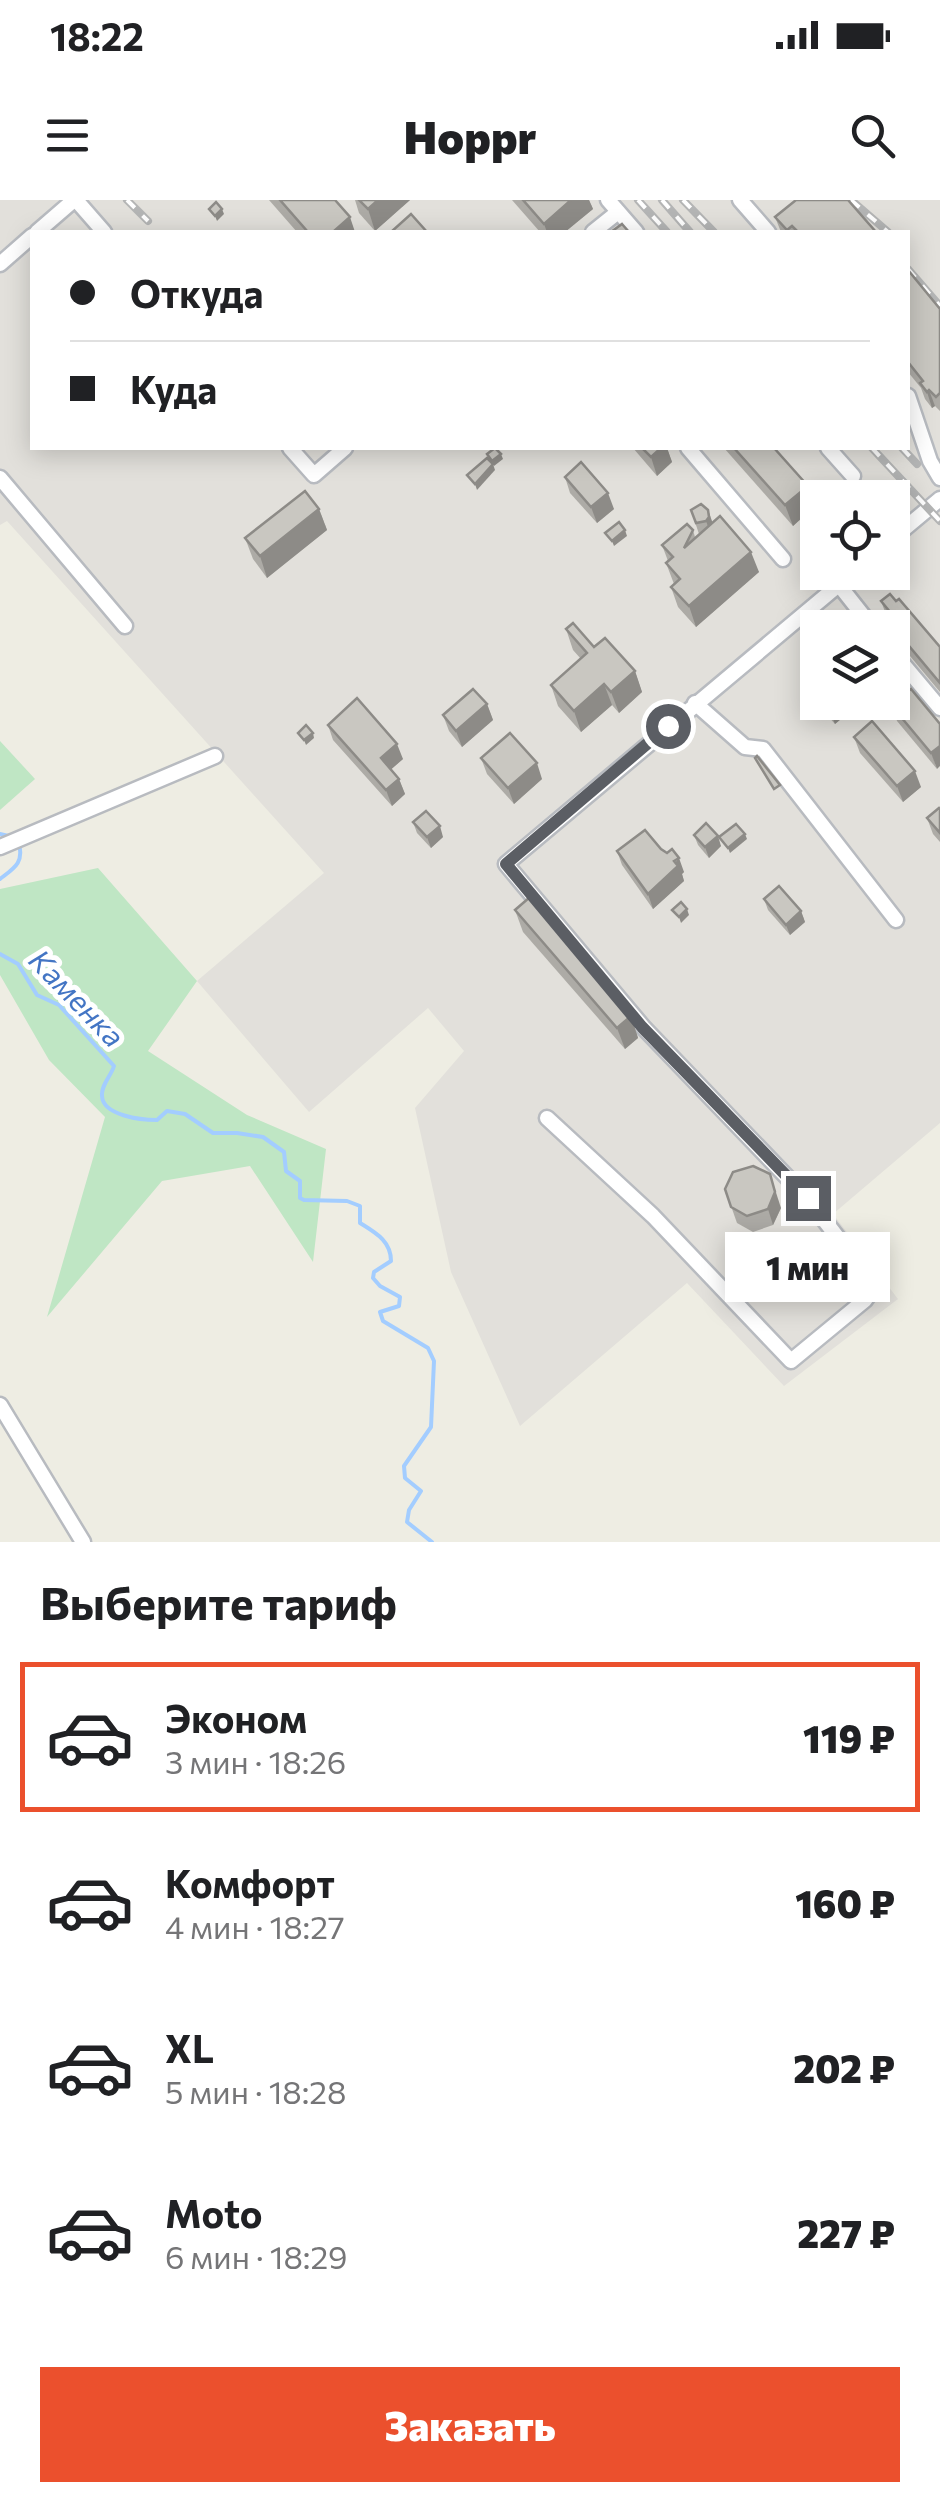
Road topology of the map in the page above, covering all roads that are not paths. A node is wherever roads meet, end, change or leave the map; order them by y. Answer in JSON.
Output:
{"nodes":[{"id":1,"x":75,"y":200,"type":"edge"},
{"id":2,"x":740,"y":200,"type":"edge"},
{"id":3,"x":613,"y":206,"type":"edge"},
{"id":4,"x":40,"y":230,"type":"edge"},
{"id":5,"x":102,"y":230,"type":"edge"},
{"id":6,"x":595,"y":230,"type":"edge"},
{"id":7,"x":634,"y":230,"type":"edge"},
{"id":8,"x":766,"y":230,"type":"edge"},
{"id":9,"x":30,"y":238,"type":"edge"},
{"id":10,"x":0,"y":264,"type":"edge"},
{"id":11,"x":910,"y":402,"type":"edge"},
{"id":12,"x":292,"y":450,"type":"edge"},
{"id":13,"x":344,"y":450,"type":"edge"},
{"id":14,"x":690,"y":450,"type":"edge"},
{"id":15,"x":830,"y":450,"type":"edge"},
{"id":16,"x":853,"y":476,"type":"dead end"},
{"id":17,"x":0,"y":478,"type":"edge"},
{"id":18,"x":940,"y":478,"type":"edge"},
{"id":19,"x":940,"y":499,"type":"edge"},
{"id":20,"x":910,"y":524,"type":"edge"},
{"id":21,"x":783,"y":559,"type":"dead end"},
{"id":22,"x":833,"y":590,"type":"edge"},
{"id":23,"x":841,"y":590,"type":"edge"},
{"id":24,"x":858,"y":610,"type":"edge"},
{"id":25,"x":126,"y":626,"type":"dead end"},
{"id":26,"x":910,"y":672,"type":"edge"},
{"id":27,"x":695,"y":702,"type":"junction"},
{"id":28,"x":940,"y":708,"type":"edge"},
{"id":29,"x":215,"y":756,"type":"dead end"},
{"id":30,"x":0,"y":847,"type":"edge"},
{"id":31,"x":896,"y":920,"type":"dead end"},
{"id":32,"x":547,"y":1118,"type":"dead end"},
{"id":33,"x":0,"y":1405,"type":"edge"},
{"id":34,"x":83,"y":1542,"type":"edge"}],
"edges":[{"from":1,"to":4,"type":"street"},
{"from":1,"to":5,"type":"street"},
{"from":2,"to":8,"type":"street"},
{"from":3,"to":6,"type":"street"},
{"from":3,"to":7,"type":"street"},
{"from":9,"to":10,"type":"street"},
{"from":11,"to":18,"type":"street"},
{"from":12,"to":13,"type":"street"},
{"from":14,"to":21,"type":"street"},
{"from":15,"to":16,"type":"street"},
{"from":17,"to":25,"type":"street"},
{"from":19,"to":20,"type":"street"},
{"from":22,"to":27,"type":"street"},
{"from":23,"to":24,"type":"street"},
{"from":26,"to":28,"type":"street"},
{"from":27,"to":31,"type":"street"},
{"from":27,"to":32,"type":"street"},
{"from":29,"to":30,"type":"street"},
{"from":33,"to":34,"type":"street"}]}
